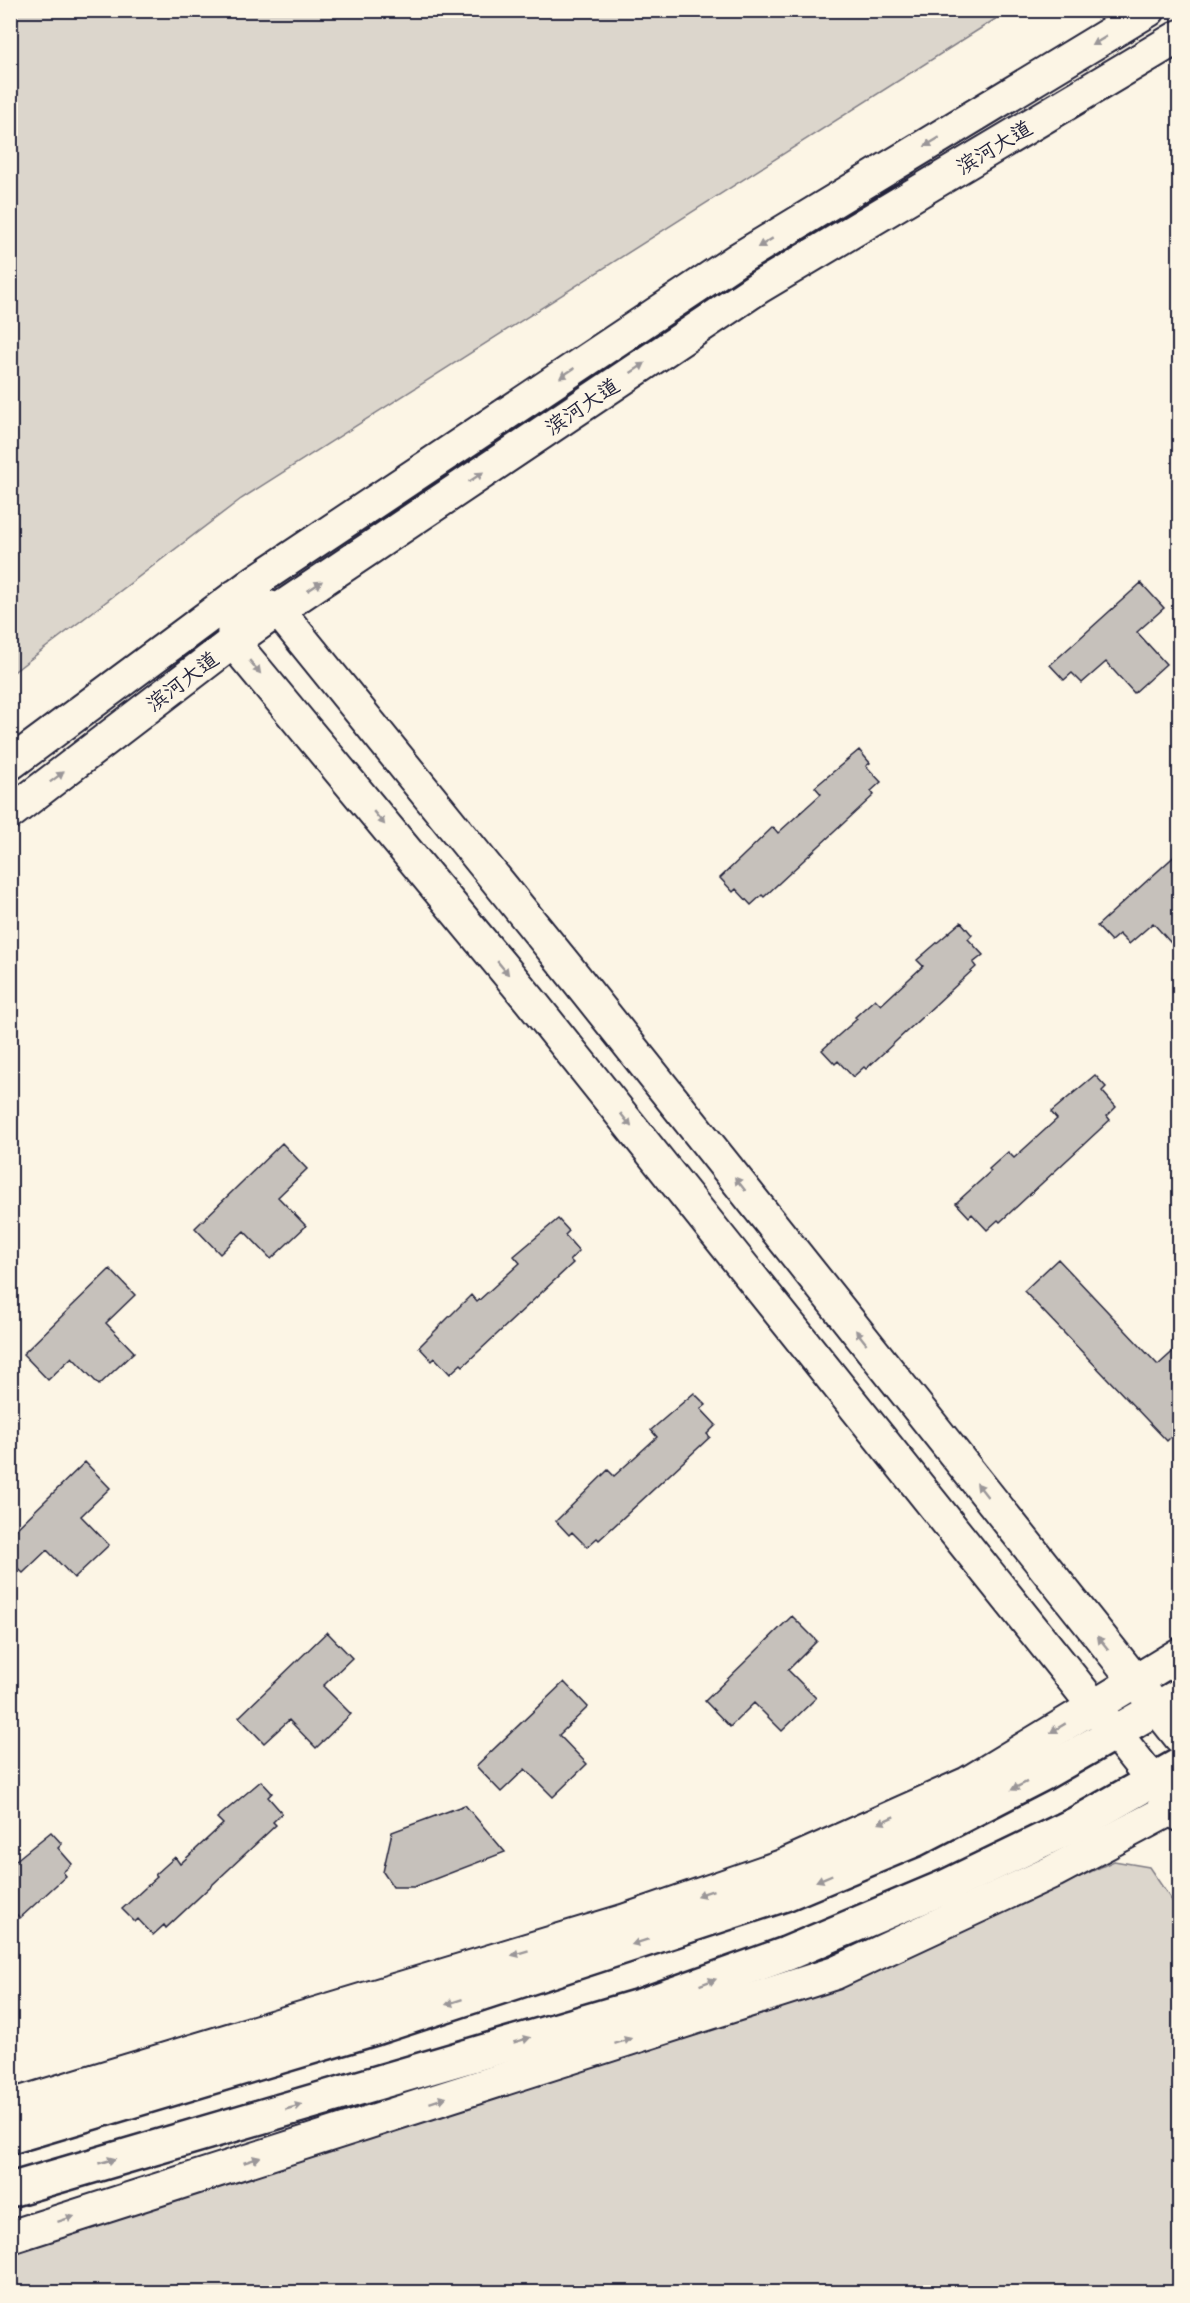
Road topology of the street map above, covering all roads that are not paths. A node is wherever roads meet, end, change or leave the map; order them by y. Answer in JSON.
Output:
{"nodes":[{"id":1,"x":1149,"y":10,"type":"edge"},
{"id":2,"x":1179,"y":36,"type":"edge"},
{"id":3,"x":235,"y":596,"type":"junction"},
{"id":4,"x":278,"y":610,"type":"junction"},
{"id":5,"x":233,"y":642,"type":"junction"},
{"id":6,"x":10,"y":764,"type":"edge"},
{"id":7,"x":10,"y":813,"type":"edge"},
{"id":8,"x":1179,"y":1654,"type":"edge"},
{"id":9,"x":1135,"y":1682,"type":"junction"},
{"id":10,"x":1168,"y":1702,"type":"edge"},
{"id":11,"x":1095,"y":1706,"type":"junction"},
{"id":12,"x":1115,"y":1733,"type":"junction"},
{"id":13,"x":1179,"y":1737,"type":"edge"},
{"id":14,"x":1166,"y":1773,"type":"edge"},
{"id":15,"x":1177,"y":1809,"type":"edge"},
{"id":16,"x":10,"y":2106,"type":"edge"},
{"id":17,"x":10,"y":2137,"type":"edge"},
{"id":18,"x":10,"y":2190,"type":"edge"},
{"id":19,"x":10,"y":2237,"type":"edge"}],
"edges":[{"from":1,"to":3,"type":"street","name":"滨河大道","one_way":true},
{"from":4,"to":2,"type":"street","name":"滨河大道","one_way":true},
{"from":3,"to":4,"type":"street"},
{"from":3,"to":5,"type":"street"},
{"from":3,"to":6,"type":"street","name":"滨河大道"},
{"from":4,"to":5,"type":"street","name":"滨河大道"},
{"from":9,"to":4,"type":"street","one_way":true},
{"from":7,"to":5,"type":"street","name":"滨河大道","one_way":true},
{"from":5,"to":11,"type":"street","one_way":true},
{"from":8,"to":9,"type":"street"},
{"from":9,"to":10,"type":"street"},
{"from":9,"to":11,"type":"street"},
{"from":10,"to":12,"type":"main road"},
{"from":10,"to":13,"type":"street"},
{"from":11,"to":12,"type":"street"},
{"from":11,"to":16,"type":"street","one_way":true},
{"from":12,"to":14,"type":"street"},
{"from":12,"to":17,"type":"main road","one_way":true},
{"from":14,"to":15,"type":"street"},
{"from":18,"to":14,"type":"main road","one_way":true},
{"from":19,"to":15,"type":"street","one_way":true}]}
